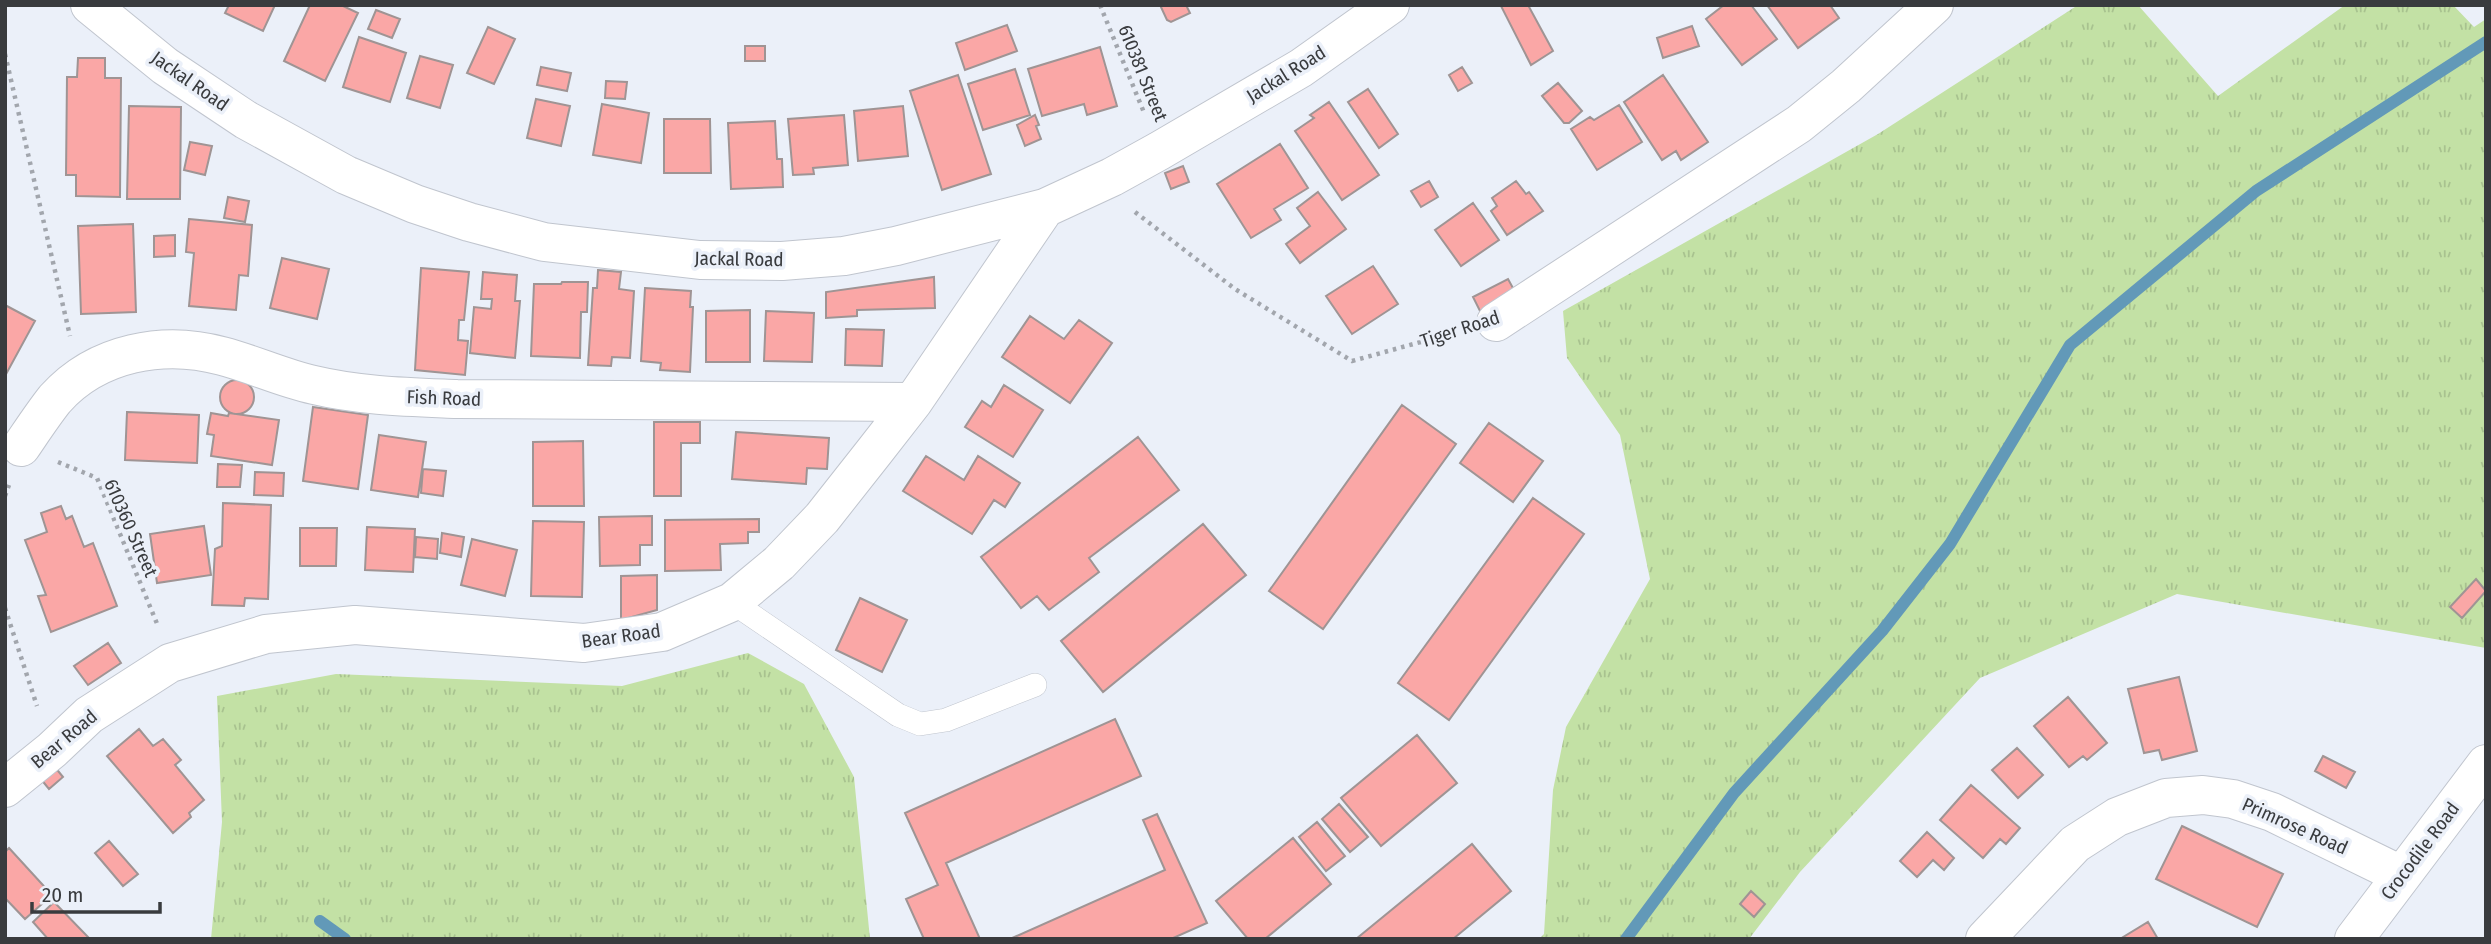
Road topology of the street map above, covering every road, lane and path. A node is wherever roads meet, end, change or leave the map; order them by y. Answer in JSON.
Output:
{"nodes":[{"id":1,"x":90,"y":5,"type":"edge"},
{"id":2,"x":1100,"y":5,"type":"edge"},
{"id":3,"x":1390,"y":5,"type":"edge"},
{"id":4,"x":1934,"y":5,"type":"edge"},
{"id":5,"x":5,"y":54,"type":"edge"},
{"id":6,"x":1159,"y":151,"type":"junction"},
{"id":7,"x":1098,"y":183,"type":"junction"},
{"id":8,"x":1045,"y":208,"type":"junction"},
{"id":9,"x":1496,"y":322,"type":"joint"},
{"id":10,"x":79,"y":379,"type":"junction"},
{"id":11,"x":913,"y":402,"type":"junction"},
{"id":12,"x":21,"y":447,"type":"joint"},
{"id":13,"x":732,"y":602,"type":"junction"},
{"id":14,"x":5,"y":608,"type":"edge"},
{"id":15,"x":173,"y":662,"type":"junction"},
{"id":16,"x":1035,"y":685,"type":"dead end"},
{"id":17,"x":52,"y":750,"type":"junction"},
{"id":18,"x":2486,"y":764,"type":"edge"},
{"id":19,"x":5,"y":788,"type":"edge"},
{"id":20,"x":2401,"y":875,"type":"junction"},
{"id":21,"x":1985,"y":939,"type":"edge"},
{"id":22,"x":2354,"y":939,"type":"edge"}],
"edges":[{"from":1,"to":8,"type":"street","name":"Jackal Road"},
{"from":2,"to":6,"type":"path","name":"610381 Street"},
{"from":3,"to":6,"type":"street","name":"Jackal Road"},
{"from":4,"to":9,"type":"street","name":"Tiger Road"},
{"from":5,"to":10,"type":"path"},
{"from":6,"to":7,"type":"street","name":"Jackal Road"},
{"from":7,"to":8,"type":"street","name":"Jackal Road"},
{"from":7,"to":9,"type":"path","name":"Tiger Road"},
{"from":8,"to":11,"type":"street","name":"Bear Road"},
{"from":10,"to":11,"type":"street","name":"Fish Road"},
{"from":10,"to":12,"type":"street","name":"Fish Road"},
{"from":11,"to":13,"type":"street","name":"Bear Road"},
{"from":12,"to":15,"type":"path","name":"610360 Street"},
{"from":13,"to":15,"type":"street","name":"Bear Road"},
{"from":13,"to":16,"type":"lane"},
{"from":14,"to":17,"type":"path"},
{"from":15,"to":17,"type":"street","name":"Bear Road"},
{"from":17,"to":19,"type":"street","name":"Bear Road"},
{"from":18,"to":20,"type":"street","name":"Crocodile Road"},
{"from":20,"to":21,"type":"street","name":"Primrose Road"},
{"from":20,"to":22,"type":"street","name":"Crocodile Road"}]}
